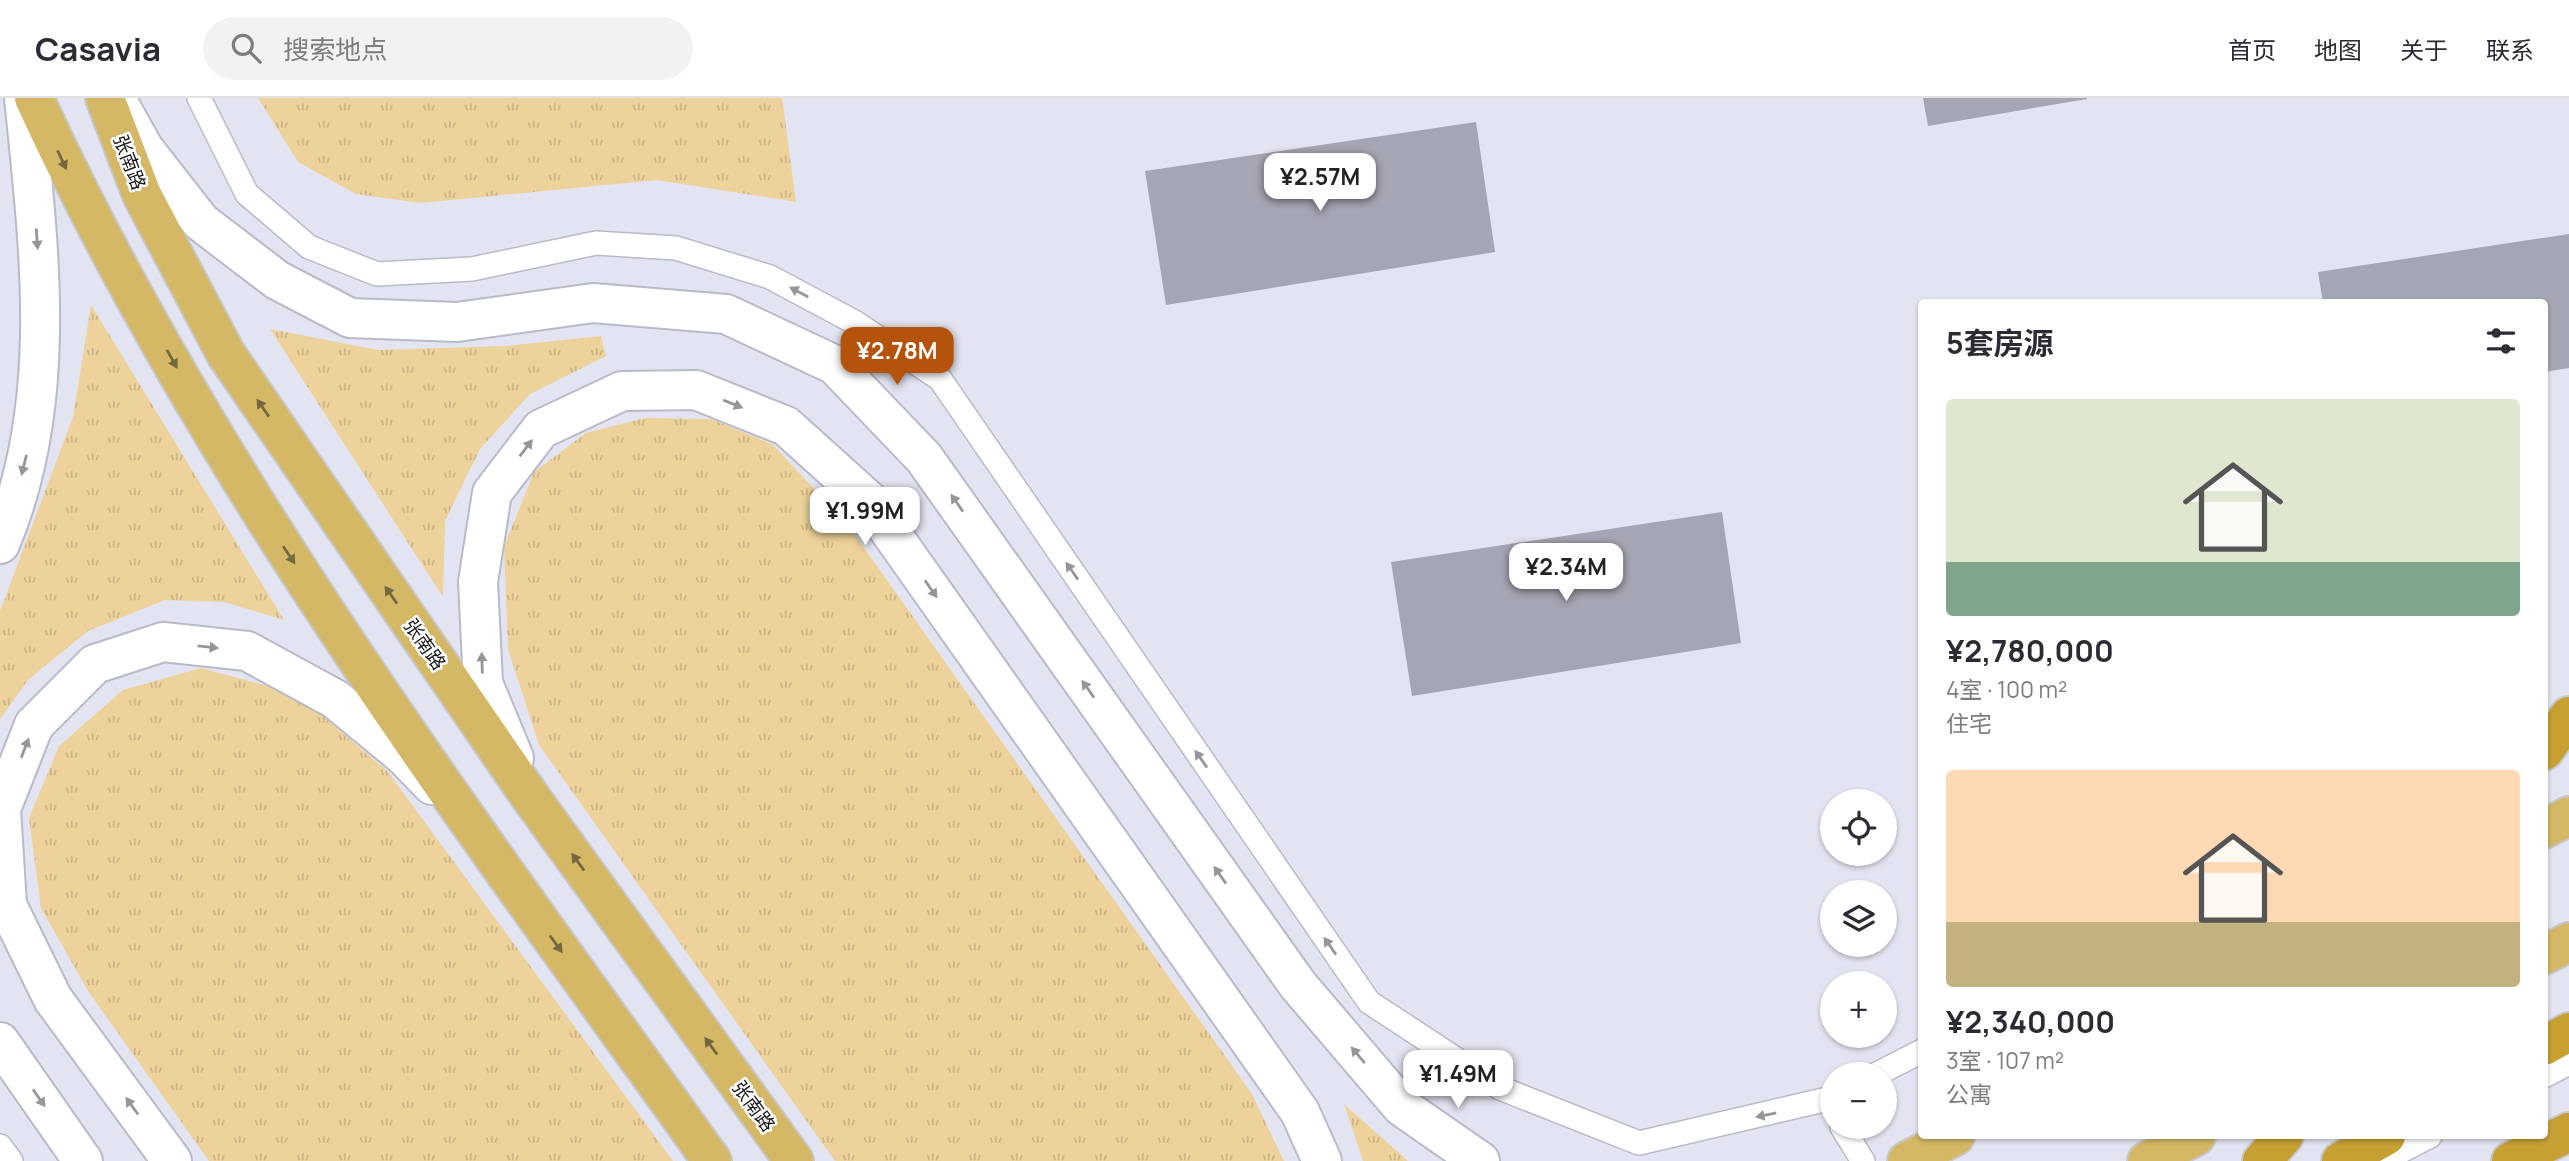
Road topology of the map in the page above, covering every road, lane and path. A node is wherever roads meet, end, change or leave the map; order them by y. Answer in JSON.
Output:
{"nodes":[{"id":1,"x":24,"y":98,"type":"edge"},
{"id":2,"x":34,"y":98,"type":"edge"},
{"id":3,"x":105,"y":98,"type":"edge"},
{"id":4,"x":116,"y":98,"type":"edge"},
{"id":5,"x":199,"y":98,"type":"edge"},
{"id":6,"x":0,"y":544,"type":"edge"},
{"id":7,"x":2569,"y":703,"type":"edge"},
{"id":8,"x":2548,"y":714,"type":"edge"},
{"id":9,"x":2569,"y":716,"type":"edge"},
{"id":10,"x":2548,"y":745,"type":"edge"},
{"id":11,"x":529,"y":795,"type":"junction"},
{"id":12,"x":2569,"y":816,"type":"edge"},
{"id":13,"x":2548,"y":827,"type":"edge"},
{"id":14,"x":475,"y":830,"type":"junction"},
{"id":15,"x":2569,"y":942,"type":"edge"},
{"id":16,"x":2548,"y":952,"type":"edge"},
{"id":17,"x":2569,"y":1032,"type":"edge"},
{"id":18,"x":0,"y":1042,"type":"edge"},
{"id":19,"x":2548,"y":1044,"type":"edge"},
{"id":20,"x":1918,"y":1053,"type":"edge"},
{"id":21,"x":2569,"y":1063,"type":"edge"},
{"id":22,"x":1897,"y":1064,"type":"edge"},
{"id":23,"x":2548,"y":1074,"type":"edge"},
{"id":24,"x":1820,"y":1106,"type":"edge"},
{"id":25,"x":2569,"y":1132,"type":"edge"},
{"id":26,"x":1849,"y":1139,"type":"edge"},
{"id":27,"x":1949,"y":1139,"type":"edge"},
{"id":28,"x":2190,"y":1139,"type":"edge"},
{"id":29,"x":2281,"y":1139,"type":"edge"},
{"id":30,"x":2381,"y":1139,"type":"edge"},
{"id":31,"x":2424,"y":1139,"type":"edge"},
{"id":32,"x":0,"y":1146,"type":"edge"},
{"id":33,"x":11,"y":1161,"type":"edge"},
{"id":34,"x":83,"y":1161,"type":"edge"},
{"id":35,"x":172,"y":1161,"type":"edge"},
{"id":36,"x":712,"y":1161,"type":"edge"},
{"id":37,"x":794,"y":1161,"type":"edge"},
{"id":38,"x":1322,"y":1161,"type":"edge"},
{"id":39,"x":1479,"y":1161,"type":"edge"},
{"id":40,"x":1863,"y":1161,"type":"edge"},
{"id":41,"x":1906,"y":1161,"type":"edge"},
{"id":42,"x":2147,"y":1161,"type":"edge"},
{"id":43,"x":2262,"y":1161,"type":"edge"},
{"id":44,"x":2341,"y":1161,"type":"edge"},
{"id":45,"x":2382,"y":1161,"type":"edge"},
{"id":46,"x":2511,"y":1161,"type":"edge"}],
"edges":[{"from":1,"to":6,"type":"main road","one_way":true},
{"from":2,"to":14,"type":"main road","one_way":true},
{"from":11,"to":3,"type":"main road","name":"张南路","one_way":true},
{"from":39,"to":4,"type":"main road","one_way":true},
{"from":24,"to":5,"type":"lane","one_way":true},
{"from":7,"to":8,"type":"lane"},
{"from":9,"to":10,"type":"highway"},
{"from":37,"to":11,"type":"main road","name":"张南路","one_way":true},
{"from":11,"to":38,"type":"main road","one_way":true},
{"from":12,"to":13,"type":"main road"},
{"from":35,"to":14,"type":"main road","one_way":true},
{"from":14,"to":36,"type":"main road","one_way":true},
{"from":15,"to":16,"type":"main road"},
{"from":17,"to":19,"type":"highway"},
{"from":18,"to":34,"type":"main road","one_way":true},
{"from":20,"to":22,"type":"lane"},
{"from":21,"to":23,"type":"lane"},
{"from":25,"to":46,"type":"highway"},
{"from":26,"to":40,"type":"lane"},
{"from":27,"to":41,"type":"main road"},
{"from":28,"to":42,"type":"main road"},
{"from":29,"to":43,"type":"highway"},
{"from":30,"to":44,"type":"highway"},
{"from":31,"to":45,"type":"lane"},
{"from":32,"to":33,"type":"lane"}]}
